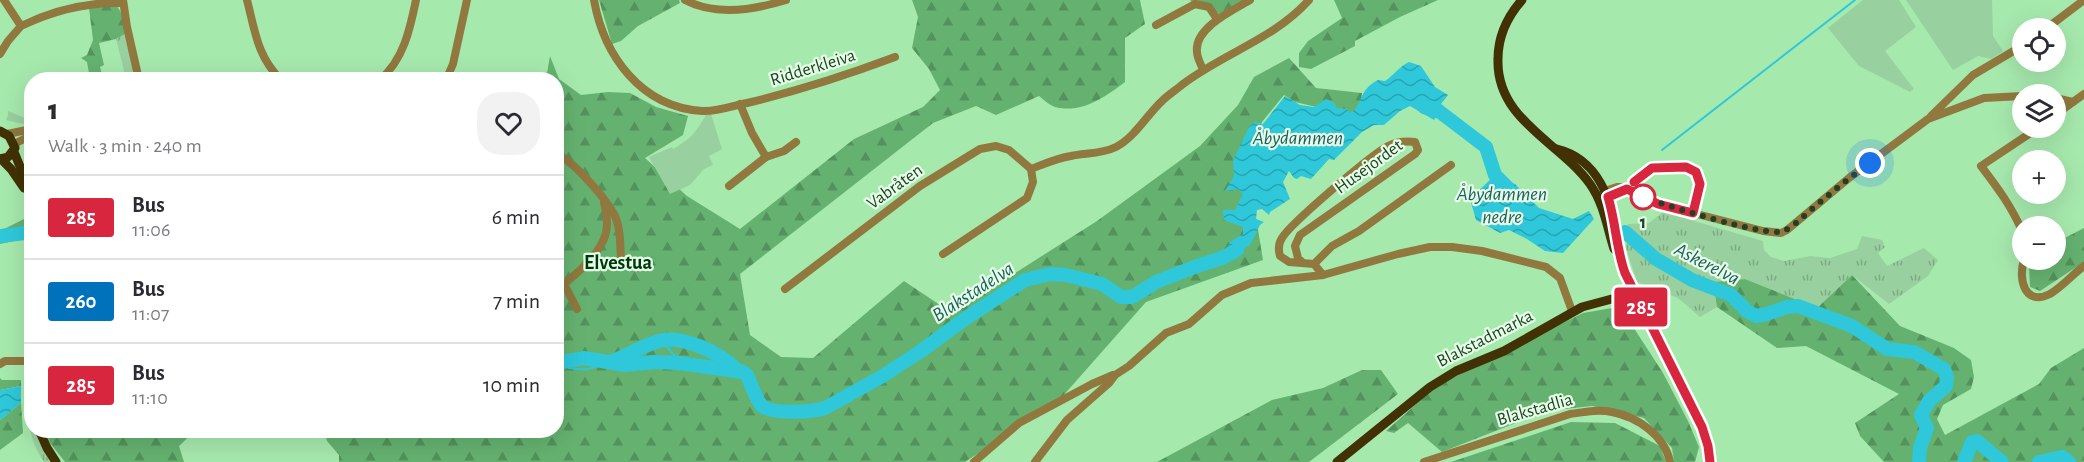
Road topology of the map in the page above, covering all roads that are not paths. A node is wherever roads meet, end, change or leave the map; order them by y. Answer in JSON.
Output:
{"nodes":[{"id":1,"x":4,"y":0,"type":"edge"},
{"id":2,"x":247,"y":0,"type":"edge"},
{"id":3,"x":416,"y":0,"type":"edge"},
{"id":4,"x":467,"y":0,"type":"edge"},
{"id":5,"x":594,"y":0,"type":"edge"},
{"id":6,"x":685,"y":0,"type":"edge"},
{"id":7,"x":786,"y":0,"type":"edge"},
{"id":8,"x":1250,"y":0,"type":"edge"},
{"id":9,"x":1309,"y":0,"type":"edge"},
{"id":10,"x":1522,"y":0,"type":"edge"},
{"id":11,"x":2084,"y":0,"type":"edge"},
{"id":12,"x":123,"y":1,"type":"edge"},
{"id":13,"x":2060,"y":18,"type":"edge"},
{"id":14,"x":1217,"y":19,"type":"junction"},
{"id":15,"x":1156,"y":25,"type":"dead end"},
{"id":16,"x":21,"y":26,"type":"junction"},
{"id":17,"x":2012,"y":52,"type":"edge"},
{"id":18,"x":0,"y":54,"type":"edge"},
{"id":19,"x":895,"y":57,"type":"dead end"},
{"id":20,"x":1203,"y":70,"type":"junction"},
{"id":21,"x":138,"y":72,"type":"edge"},
{"id":22,"x":274,"y":72,"type":"edge"},
{"id":23,"x":387,"y":72,"type":"edge"},
{"id":24,"x":449,"y":72,"type":"edge"},
{"id":25,"x":2084,"y":94,"type":"edge"},
{"id":26,"x":2012,"y":97,"type":"edge"},
{"id":27,"x":2066,"y":100,"type":"edge"},
{"id":28,"x":2073,"y":102,"type":"junction"},
{"id":29,"x":740,"y":104,"type":"junction"},
{"id":30,"x":2066,"y":107,"type":"edge"},
{"id":31,"x":1928,"y":119,"type":"junction"},
{"id":32,"x":24,"y":130,"type":"edge"},
{"id":33,"x":3,"y":131,"type":"edge"},
{"id":34,"x":2023,"y":138,"type":"edge"},
{"id":35,"x":24,"y":141,"type":"edge"},
{"id":36,"x":796,"y":142,"type":"dead end"},
{"id":37,"x":14,"y":148,"type":"junction"},
{"id":38,"x":766,"y":157,"type":"junction"},
{"id":39,"x":564,"y":158,"type":"edge"},
{"id":40,"x":0,"y":159,"type":"edge"},
{"id":41,"x":1451,"y":165,"type":"dead end"},
{"id":42,"x":1031,"y":169,"type":"junction"},
{"id":43,"x":24,"y":179,"type":"edge"},
{"id":44,"x":24,"y":186,"type":"edge"},
{"id":45,"x":729,"y":186,"type":"dead end"},
{"id":46,"x":1604,"y":195,"type":"junction"},
{"id":47,"x":603,"y":201,"type":"junction"},
{"id":48,"x":2015,"y":216,"type":"edge"},
{"id":49,"x":943,"y":254,"type":"dead end"},
{"id":50,"x":621,"y":260,"type":"dead end"},
{"id":51,"x":1303,"y":263,"type":"junction"},
{"id":52,"x":1314,"y":264,"type":"junction"},
{"id":53,"x":2084,"y":266,"type":"edge"},
{"id":54,"x":2023,"y":270,"type":"edge"},
{"id":55,"x":1323,"y":275,"type":"junction"},
{"id":56,"x":564,"y":283,"type":"edge"},
{"id":57,"x":785,"y":289,"type":"dead end"},
{"id":58,"x":564,"y":290,"type":"edge"},
{"id":59,"x":1634,"y":293,"type":"junction"},
{"id":60,"x":577,"y":309,"type":"dead end"},
{"id":61,"x":1572,"y":311,"type":"junction"},
{"id":62,"x":24,"y":361,"type":"edge"},
{"id":63,"x":0,"y":364,"type":"edge"},
{"id":64,"x":1115,"y":375,"type":"junction"},
{"id":65,"x":43,"y":438,"type":"edge"},
{"id":66,"x":56,"y":462,"type":"edge"},
{"id":67,"x":974,"y":462,"type":"edge"},
{"id":68,"x":1035,"y":462,"type":"edge"},
{"id":69,"x":1337,"y":462,"type":"edge"},
{"id":70,"x":1424,"y":462,"type":"edge"},
{"id":71,"x":1670,"y":462,"type":"edge"},
{"id":72,"x":1710,"y":462,"type":"edge"}],
"edges":[{"from":1,"to":16,"type":"street"},
{"from":2,"to":22,"type":"street"},
{"from":3,"to":23,"type":"street"},
{"from":4,"to":24,"type":"street"},
{"from":5,"to":29,"type":"street","name":"Ridderkleiva"},
{"from":6,"to":7,"type":"street"},
{"from":8,"to":14,"type":"street"},
{"from":9,"to":20,"type":"street"},
{"from":10,"to":46,"type":"main road"},
{"from":11,"to":13,"type":"street"},
{"from":12,"to":16,"type":"street"},
{"from":12,"to":21,"type":"street"},
{"from":14,"to":15,"type":"street"},
{"from":14,"to":20,"type":"street"},
{"from":16,"to":18,"type":"street"},
{"from":17,"to":31,"type":"street"},
{"from":19,"to":29,"type":"street","name":"Ridderkleiva"},
{"from":20,"to":42,"type":"street"},
{"from":25,"to":28,"type":"street"},
{"from":26,"to":31,"type":"street"},
{"from":27,"to":28,"type":"street"},
{"from":28,"to":30,"type":"street"},
{"from":29,"to":38,"type":"street"},
{"from":31,"to":46,"type":"street"},
{"from":32,"to":33,"type":"street"},
{"from":33,"to":37,"type":"main road"},
{"from":34,"to":48,"type":"street"},
{"from":35,"to":37,"type":"street"},
{"from":36,"to":38,"type":"street"},
{"from":37,"to":40,"type":"main road"},
{"from":37,"to":43,"type":"main road"},
{"from":38,"to":45,"type":"street"},
{"from":39,"to":47,"type":"street"},
{"from":40,"to":44,"type":"main road"},
{"from":41,"to":52,"type":"street"},
{"from":42,"to":49,"type":"street"},
{"from":42,"to":57,"type":"street","name":"Vabråten"},
{"from":46,"to":59,"type":"main road"},
{"from":47,"to":50,"type":"street"},
{"from":47,"to":56,"type":"street"},
{"from":51,"to":51,"type":"street","name":"Husejordet"},
{"from":51,"to":52,"type":"street","name":"Husejordet"},
{"from":52,"to":55,"type":"street"},
{"from":53,"to":54,"type":"street"},
{"from":55,"to":61,"type":"street"},
{"from":55,"to":64,"type":"street"},
{"from":58,"to":60,"type":"street"},
{"from":59,"to":61,"type":"main road","name":"Blakstadmarka"},
{"from":59,"to":72,"type":"main road"},
{"from":61,"to":69,"type":"main road","name":"Blakstadmarka"},
{"from":62,"to":63,"type":"street"},
{"from":64,"to":67,"type":"street"},
{"from":64,"to":68,"type":"street"},
{"from":65,"to":66,"type":"main road"},
{"from":70,"to":71,"type":"street","name":"Blakstadlia"}]}
